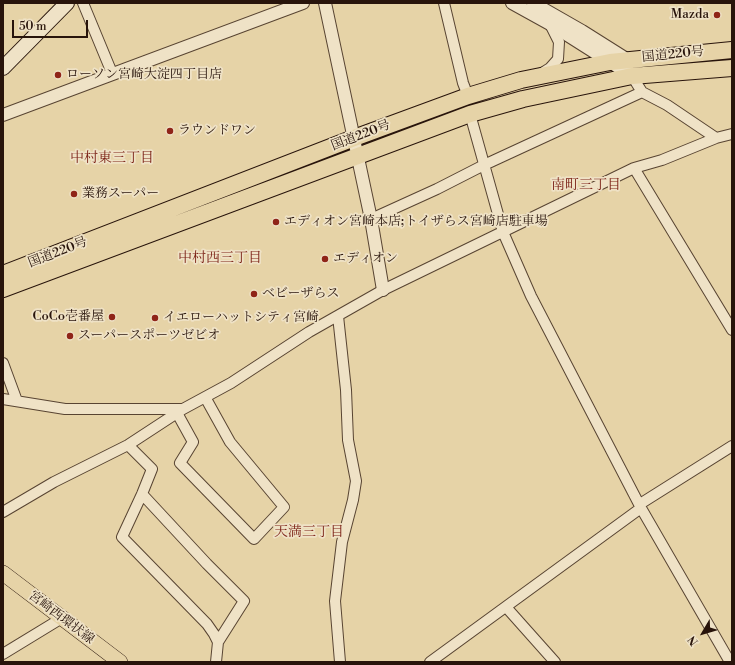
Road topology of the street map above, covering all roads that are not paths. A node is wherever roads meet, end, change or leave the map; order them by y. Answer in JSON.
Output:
{"nodes":[{"id":1,"x":67,"y":3,"type":"edge"},
{"id":2,"x":83,"y":3,"type":"edge"},
{"id":3,"x":303,"y":3,"type":"edge"},
{"id":4,"x":325,"y":3,"type":"edge"},
{"id":5,"x":444,"y":3,"type":"edge"},
{"id":6,"x":512,"y":3,"type":"edge"},
{"id":7,"x":532,"y":3,"type":"edge"},
{"id":8,"x":550,"y":24,"type":"junction"},
{"id":9,"x":732,"y":50,"type":"edge"},
{"id":10,"x":628,"y":60,"type":"junction"},
{"id":11,"x":610,"y":62,"type":"junction"},
{"id":12,"x":3,"y":68,"type":"edge"},
{"id":13,"x":732,"y":68,"type":"edge"},
{"id":14,"x":112,"y":73,"type":"junction"},
{"id":15,"x":536,"y":76,"type":"junction"},
{"id":16,"x":632,"y":76,"type":"junction"},
{"id":17,"x":642,"y":92,"type":"junction"},
{"id":18,"x":468,"y":96,"type":"junction"},
{"id":19,"x":470,"y":114,"type":"junction"},
{"id":20,"x":3,"y":115,"type":"edge"},
{"id":21,"x":732,"y":134,"type":"edge"},
{"id":22,"x":354,"y":138,"type":"junction"},
{"id":23,"x":716,"y":138,"type":"junction"},
{"id":24,"x":358,"y":156,"type":"junction"},
{"id":25,"x":484,"y":165,"type":"junction"},
{"id":26,"x":634,"y":168,"type":"junction"},
{"id":27,"x":371,"y":219,"type":"junction"},
{"id":28,"x":503,"y":232,"type":"junction"},
{"id":29,"x":3,"y":274,"type":"edge"},
{"id":30,"x":3,"y":289,"type":"edge"},
{"id":31,"x":383,"y":290,"type":"junction"},
{"id":32,"x":338,"y":316,"type":"junction"},
{"id":33,"x":732,"y":330,"type":"edge"},
{"id":34,"x":3,"y":364,"type":"edge"},
{"id":35,"x":205,"y":397,"type":"junction"},
{"id":36,"x":3,"y":399,"type":"edge"},
{"id":37,"x":17,"y":401,"type":"junction"},
{"id":38,"x":180,"y":411,"type":"junction"},
{"id":39,"x":128,"y":445,"type":"junction"},
{"id":40,"x":732,"y":446,"type":"edge"},
{"id":41,"x":142,"y":494,"type":"junction"},
{"id":42,"x":640,"y":506,"type":"junction"},
{"id":43,"x":3,"y":512,"type":"edge"},
{"id":44,"x":5,"y":579,"type":"edge"},
{"id":45,"x":506,"y":607,"type":"junction"},
{"id":46,"x":62,"y":618,"type":"junction"},
{"id":47,"x":218,"y":642,"type":"junction"},
{"id":48,"x":3,"y":654,"type":"edge"},
{"id":49,"x":120,"y":662,"type":"edge"},
{"id":50,"x":216,"y":662,"type":"edge"},
{"id":51,"x":340,"y":662,"type":"edge"},
{"id":52,"x":430,"y":662,"type":"edge"},
{"id":53,"x":555,"y":662,"type":"edge"},
{"id":54,"x":730,"y":662,"type":"edge"}],
"edges":[{"from":1,"to":12,"type":"main road"},
{"from":2,"to":14,"type":"street"},
{"from":3,"to":14,"type":"street"},
{"from":4,"to":22,"type":"street"},
{"from":5,"to":18,"type":"street"},
{"from":6,"to":8,"type":"street"},
{"from":7,"to":10,"type":"street"},
{"from":8,"to":11,"type":"street"},
{"from":8,"to":15,"type":"street"},
{"from":9,"to":10,"type":"highway","name":"国道220号"},
{"from":10,"to":11,"type":"highway","name":"国道220号"},
{"from":10,"to":16,"type":"street"},
{"from":11,"to":15,"type":"highway","name":"国道220号"},
{"from":11,"to":16,"type":"street"},
{"from":13,"to":16,"type":"highway","name":"国道220号"},
{"from":14,"to":20,"type":"street"},
{"from":15,"to":18,"type":"highway","name":"国道220号"},
{"from":16,"to":17,"type":"street"},
{"from":16,"to":19,"type":"highway","name":"国道220号"},
{"from":17,"to":23,"type":"street"},
{"from":17,"to":25,"type":"street"},
{"from":18,"to":22,"type":"highway","name":"国道220号"},
{"from":19,"to":24,"type":"highway","name":"国道220号"},
{"from":19,"to":25,"type":"street"},
{"from":21,"to":23,"type":"street"},
{"from":22,"to":24,"type":"street"},
{"from":22,"to":29,"type":"highway","name":"国道220号"},
{"from":23,"to":26,"type":"street"},
{"from":24,"to":27,"type":"street"},
{"from":24,"to":30,"type":"highway","name":"国道220号"},
{"from":25,"to":27,"type":"street"},
{"from":25,"to":28,"type":"street"},
{"from":26,"to":28,"type":"street"},
{"from":26,"to":33,"type":"street"},
{"from":27,"to":31,"type":"street"},
{"from":28,"to":31,"type":"street"},
{"from":28,"to":42,"type":"street"},
{"from":31,"to":32,"type":"street"},
{"from":32,"to":35,"type":"street"},
{"from":32,"to":51,"type":"street"},
{"from":34,"to":37,"type":"street"},
{"from":35,"to":38,"type":"street"},
{"from":35,"to":38,"type":"street"},
{"from":36,"to":37,"type":"street"},
{"from":37,"to":38,"type":"street"},
{"from":38,"to":39,"type":"street"},
{"from":39,"to":41,"type":"street"},
{"from":39,"to":43,"type":"street"},
{"from":40,"to":42,"type":"street"},
{"from":41,"to":47,"type":"street"},
{"from":41,"to":47,"type":"street"},
{"from":42,"to":45,"type":"street"},
{"from":42,"to":54,"type":"street"},
{"from":44,"to":46,"type":"main road","name":"宮崎西環状線"},
{"from":45,"to":52,"type":"street"},
{"from":45,"to":53,"type":"street"},
{"from":46,"to":48,"type":"street"},
{"from":46,"to":49,"type":"main road","name":"宮崎西環状線"},
{"from":47,"to":50,"type":"street"}]}
